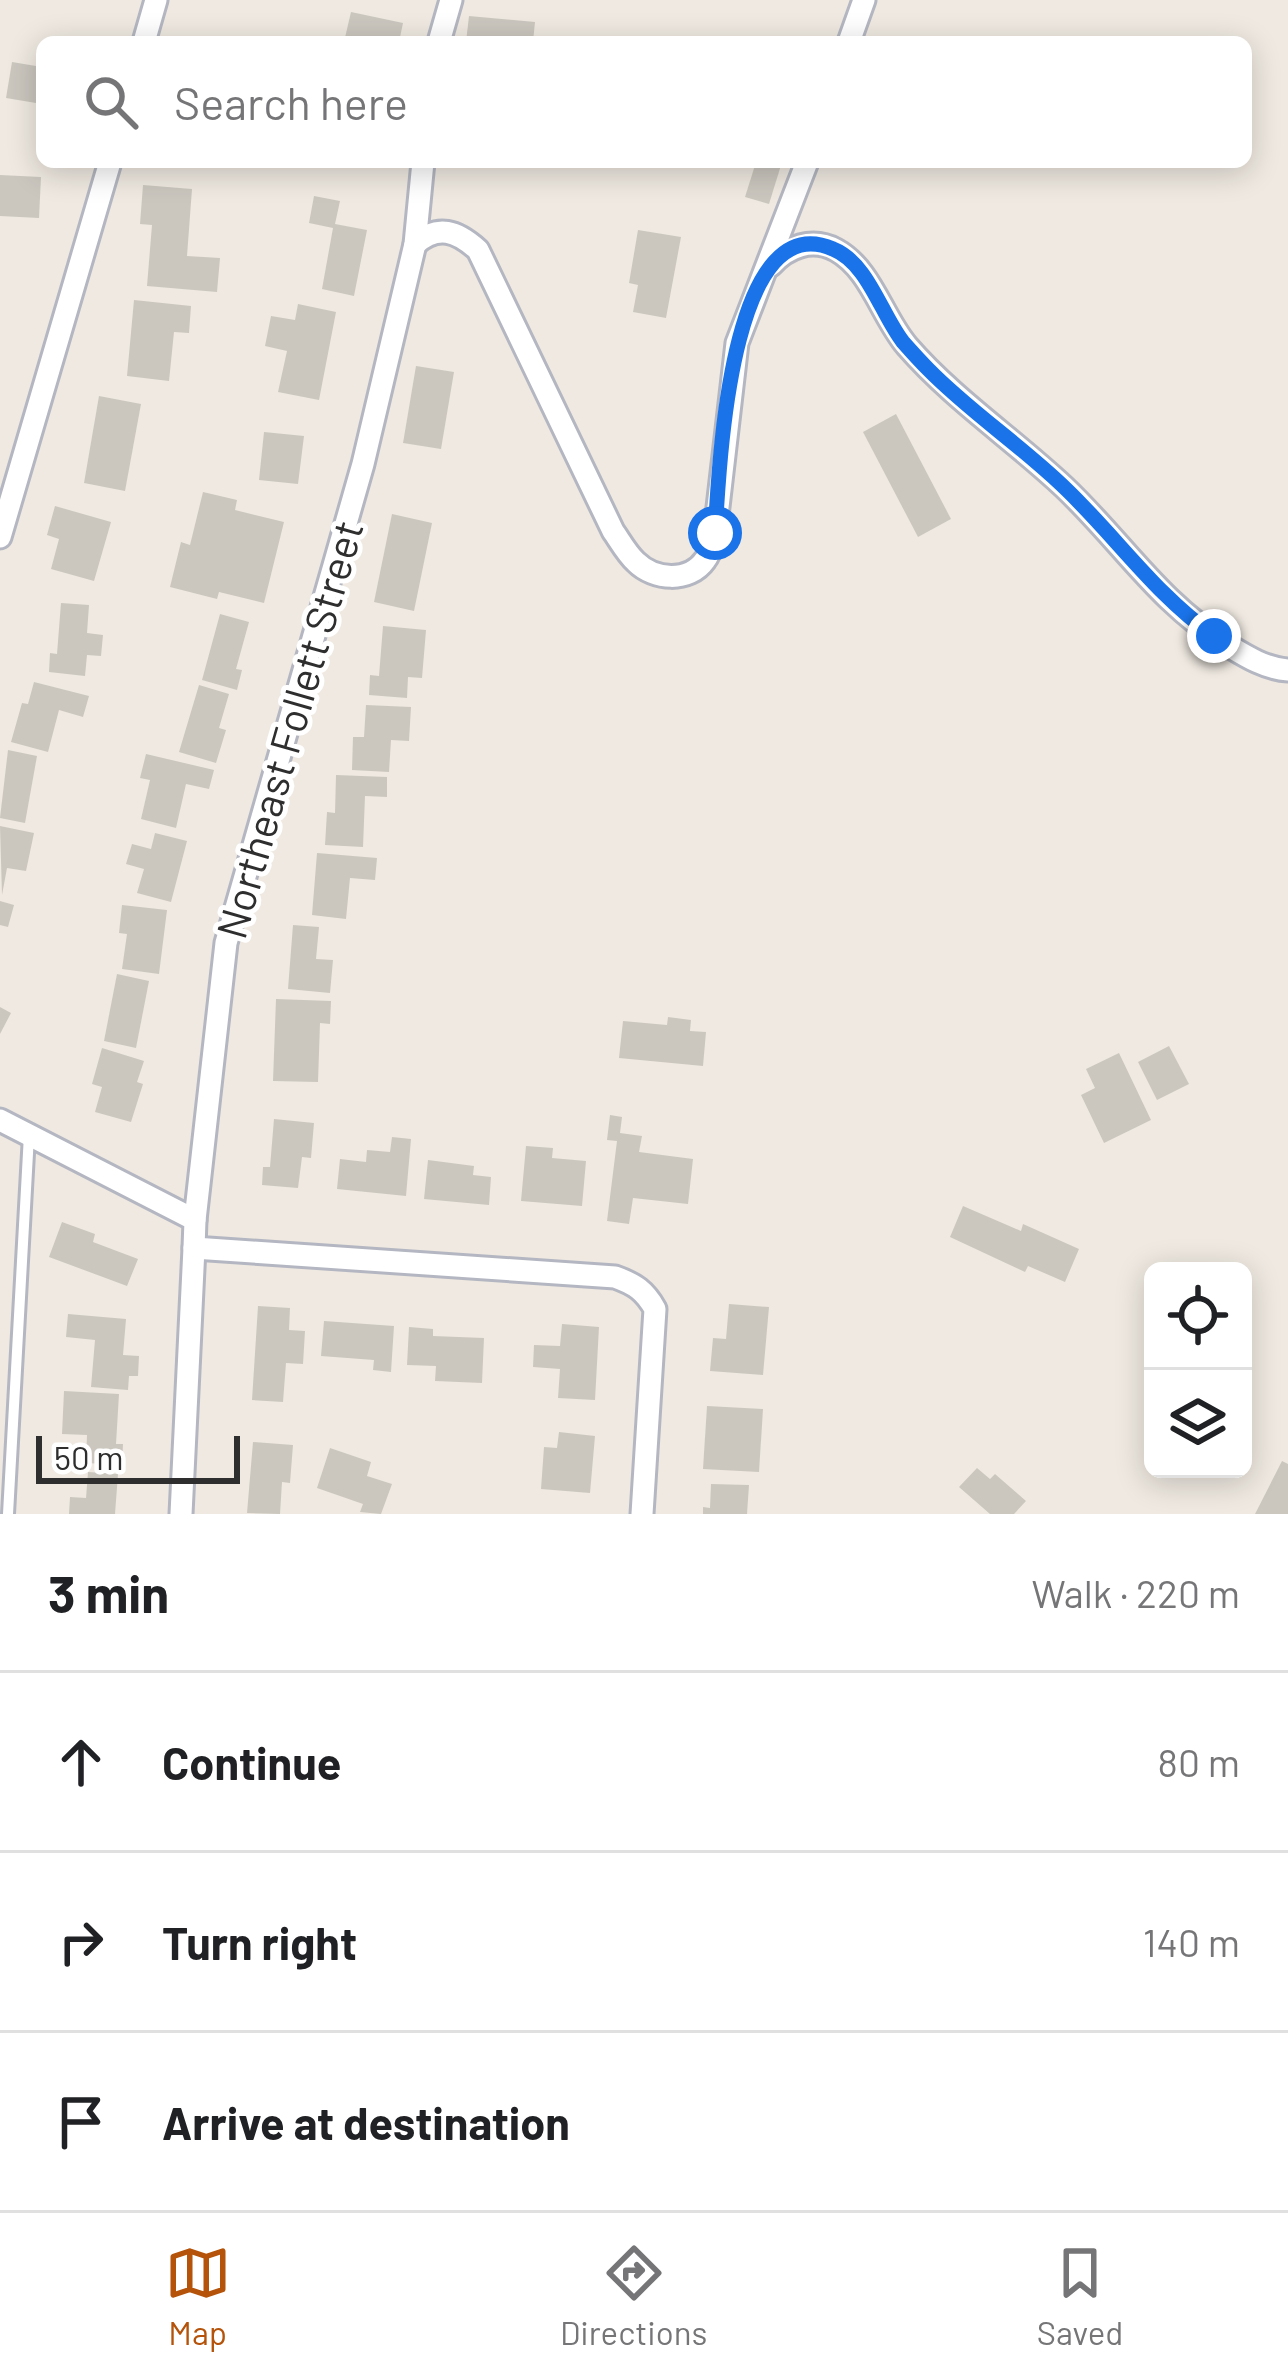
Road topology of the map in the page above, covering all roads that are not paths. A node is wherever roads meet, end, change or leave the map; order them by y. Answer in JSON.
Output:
{"nodes":[{"id":1,"x":156,"y":0,"type":"edge"},
{"id":2,"x":451,"y":0,"type":"edge"},
{"id":3,"x":864,"y":0,"type":"edge"},
{"id":4,"x":146,"y":36,"type":"edge"},
{"id":5,"x":441,"y":36,"type":"edge"},
{"id":6,"x":851,"y":36,"type":"edge"},
{"id":7,"x":108,"y":168,"type":"edge"},
{"id":8,"x":422,"y":168,"type":"edge"},
{"id":9,"x":805,"y":168,"type":"edge"},
{"id":10,"x":415,"y":244,"type":"junction"},
{"id":11,"x":759,"y":279,"type":"junction"},
{"id":12,"x":0,"y":537,"type":"edge"},
{"id":13,"x":1288,"y":670,"type":"edge"},
{"id":14,"x":0,"y":1120,"type":"edge"},
{"id":15,"x":29,"y":1135,"type":"junction"},
{"id":16,"x":195,"y":1220,"type":"junction"},
{"id":17,"x":194,"y":1248,"type":"junction"},
{"id":18,"x":8,"y":1514,"type":"edge"},
{"id":19,"x":181,"y":1514,"type":"edge"},
{"id":20,"x":642,"y":1514,"type":"edge"}],
"edges":[{"from":1,"to":4,"type":"street"},
{"from":2,"to":5,"type":"street"},
{"from":3,"to":6,"type":"street"},
{"from":7,"to":12,"type":"street"},
{"from":8,"to":10,"type":"street","name":"Northeast Follett Street"},
{"from":9,"to":11,"type":"street"},
{"from":10,"to":11,"type":"street"},
{"from":10,"to":16,"type":"street","name":"Northeast Follett Street"},
{"from":11,"to":13,"type":"street"},
{"from":14,"to":15,"type":"street"},
{"from":15,"to":16,"type":"street"},
{"from":15,"to":18,"type":"lane"},
{"from":16,"to":17,"type":"street","name":"Northeast Follett Street"},
{"from":17,"to":19,"type":"street"},
{"from":17,"to":20,"type":"street"}]}
